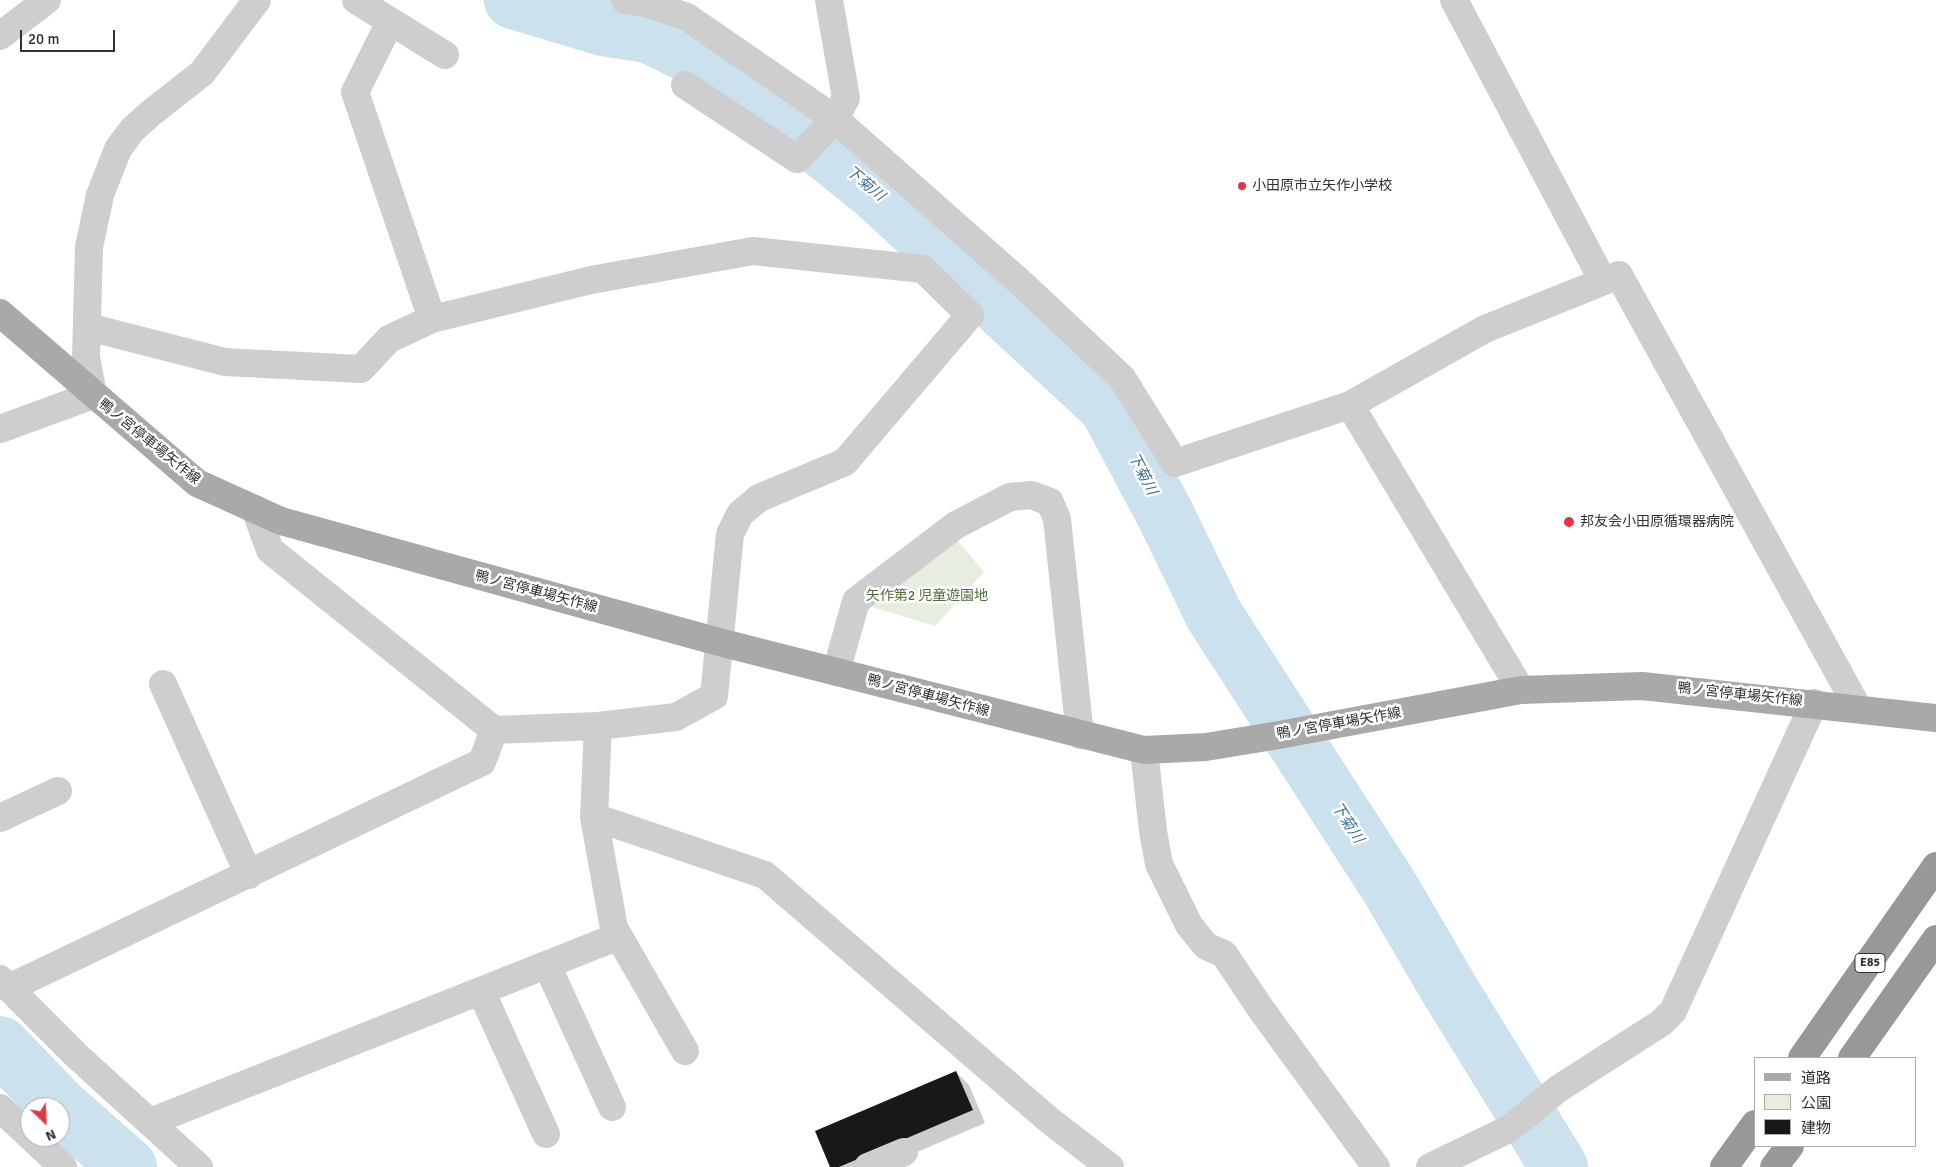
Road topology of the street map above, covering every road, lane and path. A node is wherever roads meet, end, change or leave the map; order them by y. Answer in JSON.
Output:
{"nodes":[{"id":1,"x":47,"y":0,"type":"edge"},
{"id":2,"x":257,"y":0,"type":"edge"},
{"id":3,"x":356,"y":0,"type":"edge"},
{"id":4,"x":625,"y":0,"type":"edge"},
{"id":5,"x":829,"y":0,"type":"edge"},
{"id":6,"x":1454,"y":0,"type":"edge"},
{"id":7,"x":390,"y":22,"type":"junction"},
{"id":8,"x":0,"y":36,"type":"edge"},
{"id":9,"x":445,"y":55,"type":"dead end"},
{"id":10,"x":684,"y":85,"type":"dead end"},
{"id":11,"x":828,"y":127,"type":"junction"},
{"id":12,"x":1604,"y":281,"type":"junction"},
{"id":13,"x":0,"y":313,"type":"edge"},
{"id":14,"x":432,"y":319,"type":"junction"},
{"id":15,"x":88,"y":327,"type":"junction"},
{"id":16,"x":93,"y":395,"type":"junction"},
{"id":17,"x":1350,"y":405,"type":"junction"},
{"id":18,"x":0,"y":429,"type":"edge"},
{"id":19,"x":255,"y":510,"type":"junction"},
{"id":20,"x":719,"y":642,"type":"junction"},
{"id":21,"x":836,"y":672,"type":"junction"},
{"id":22,"x":163,"y":684,"type":"dead end"},
{"id":23,"x":1521,"y":690,"type":"junction"},
{"id":24,"x":1814,"y":703,"type":"junction"},
{"id":25,"x":1858,"y":708,"type":"junction"},
{"id":26,"x":1936,"y":718,"type":"edge"},
{"id":27,"x":598,"y":726,"type":"junction"},
{"id":28,"x":494,"y":730,"type":"junction"},
{"id":29,"x":1080,"y":735,"type":"junction"},
{"id":30,"x":1144,"y":750,"type":"junction"},
{"id":31,"x":58,"y":791,"type":"dead end"},
{"id":32,"x":594,"y":817,"type":"junction"},
{"id":33,"x":0,"y":818,"type":"edge"},
{"id":34,"x":1936,"y":866,"type":"edge"},
{"id":35,"x":249,"y":875,"type":"junction"},
{"id":36,"x":618,"y":936,"type":"junction"},
{"id":37,"x":1936,"y":939,"type":"edge"},
{"id":38,"x":547,"y":965,"type":"junction"},
{"id":39,"x":4,"y":984,"type":"edge"},
{"id":40,"x":481,"y":991,"type":"junction"},
{"id":41,"x":685,"y":1051,"type":"dead end"},
{"id":42,"x":1803,"y":1057,"type":"edge"},
{"id":43,"x":1853,"y":1057,"type":"edge"},
{"id":44,"x":612,"y":1107,"type":"dead end"},
{"id":45,"x":0,"y":1108,"type":"edge"},
{"id":46,"x":150,"y":1122,"type":"junction"},
{"id":47,"x":1754,"y":1125,"type":"edge"},
{"id":48,"x":20,"y":1127,"type":"edge"},
{"id":49,"x":546,"y":1134,"type":"dead end"},
{"id":50,"x":41,"y":1147,"type":"edge"},
{"id":51,"x":1789,"y":1147,"type":"edge"},
{"id":52,"x":904,"y":1152,"type":"dead end"},
{"id":53,"x":63,"y":1167,"type":"edge"},
{"id":54,"x":199,"y":1167,"type":"edge"},
{"id":55,"x":868,"y":1167,"type":"edge"},
{"id":56,"x":1110,"y":1167,"type":"edge"},
{"id":57,"x":1376,"y":1167,"type":"edge"},
{"id":58,"x":1430,"y":1167,"type":"edge"},
{"id":59,"x":1724,"y":1167,"type":"edge"},
{"id":60,"x":1774,"y":1167,"type":"edge"}],
"edges":[{"from":1,"to":8,"type":"street"},
{"from":2,"to":15,"type":"street"},
{"from":3,"to":7,"type":"street"},
{"from":4,"to":11,"type":"street"},
{"from":5,"to":11,"type":"street"},
{"from":6,"to":12,"type":"street"},
{"from":7,"to":9,"type":"street"},
{"from":7,"to":14,"type":"street"},
{"from":10,"to":11,"type":"street"},
{"from":11,"to":17,"type":"street"},
{"from":12,"to":17,"type":"street"},
{"from":12,"to":25,"type":"street"},
{"from":13,"to":16,"type":"main road","name":"鴨ノ宮停車場矢作線"},
{"from":14,"to":15,"type":"street"},
{"from":14,"to":20,"type":"street"},
{"from":15,"to":16,"type":"street"},
{"from":16,"to":18,"type":"street"},
{"from":16,"to":19,"type":"main road","name":"鴨ノ宮停車場矢作線"},
{"from":17,"to":23,"type":"street"},
{"from":19,"to":20,"type":"main road","name":"鴨ノ宮停車場矢作線"},
{"from":19,"to":28,"type":"street"},
{"from":20,"to":21,"type":"main road","name":"鴨ノ宮停車場矢作線"},
{"from":20,"to":27,"type":"street"},
{"from":21,"to":29,"type":"main road","name":"鴨ノ宮停車場矢作線"},
{"from":21,"to":29,"type":"street"},
{"from":22,"to":35,"type":"street"},
{"from":23,"to":24,"type":"main road","name":"鴨ノ宮停車場矢作線"},
{"from":23,"to":30,"type":"main road","name":"鴨ノ宮停車場矢作線"},
{"from":24,"to":25,"type":"main road","name":"鴨ノ宮停車場矢作線"},
{"from":24,"to":58,"type":"street"},
{"from":25,"to":26,"type":"main road","name":"鴨ノ宮停車場矢作線"},
{"from":27,"to":28,"type":"street"},
{"from":27,"to":32,"type":"street"},
{"from":28,"to":35,"type":"street"},
{"from":29,"to":30,"type":"main road","name":"鴨ノ宮停車場矢作線"},
{"from":30,"to":57,"type":"street"},
{"from":31,"to":33,"type":"street"},
{"from":32,"to":36,"type":"street"},
{"from":32,"to":56,"type":"street"},
{"from":34,"to":42,"type":"highway","number":"E85"},
{"from":35,"to":39,"type":"street"},
{"from":36,"to":38,"type":"street"},
{"from":36,"to":41,"type":"street"},
{"from":37,"to":43,"type":"highway"},
{"from":38,"to":40,"type":"street"},
{"from":38,"to":44,"type":"street"},
{"from":39,"to":46,"type":"street"},
{"from":40,"to":46,"type":"street"},
{"from":40,"to":49,"type":"street"},
{"from":45,"to":48,"type":"street"},
{"from":46,"to":54,"type":"street"},
{"from":47,"to":59,"type":"highway"},
{"from":50,"to":53,"type":"street"},
{"from":51,"to":60,"type":"highway"},
{"from":52,"to":55,"type":"street"}]}
